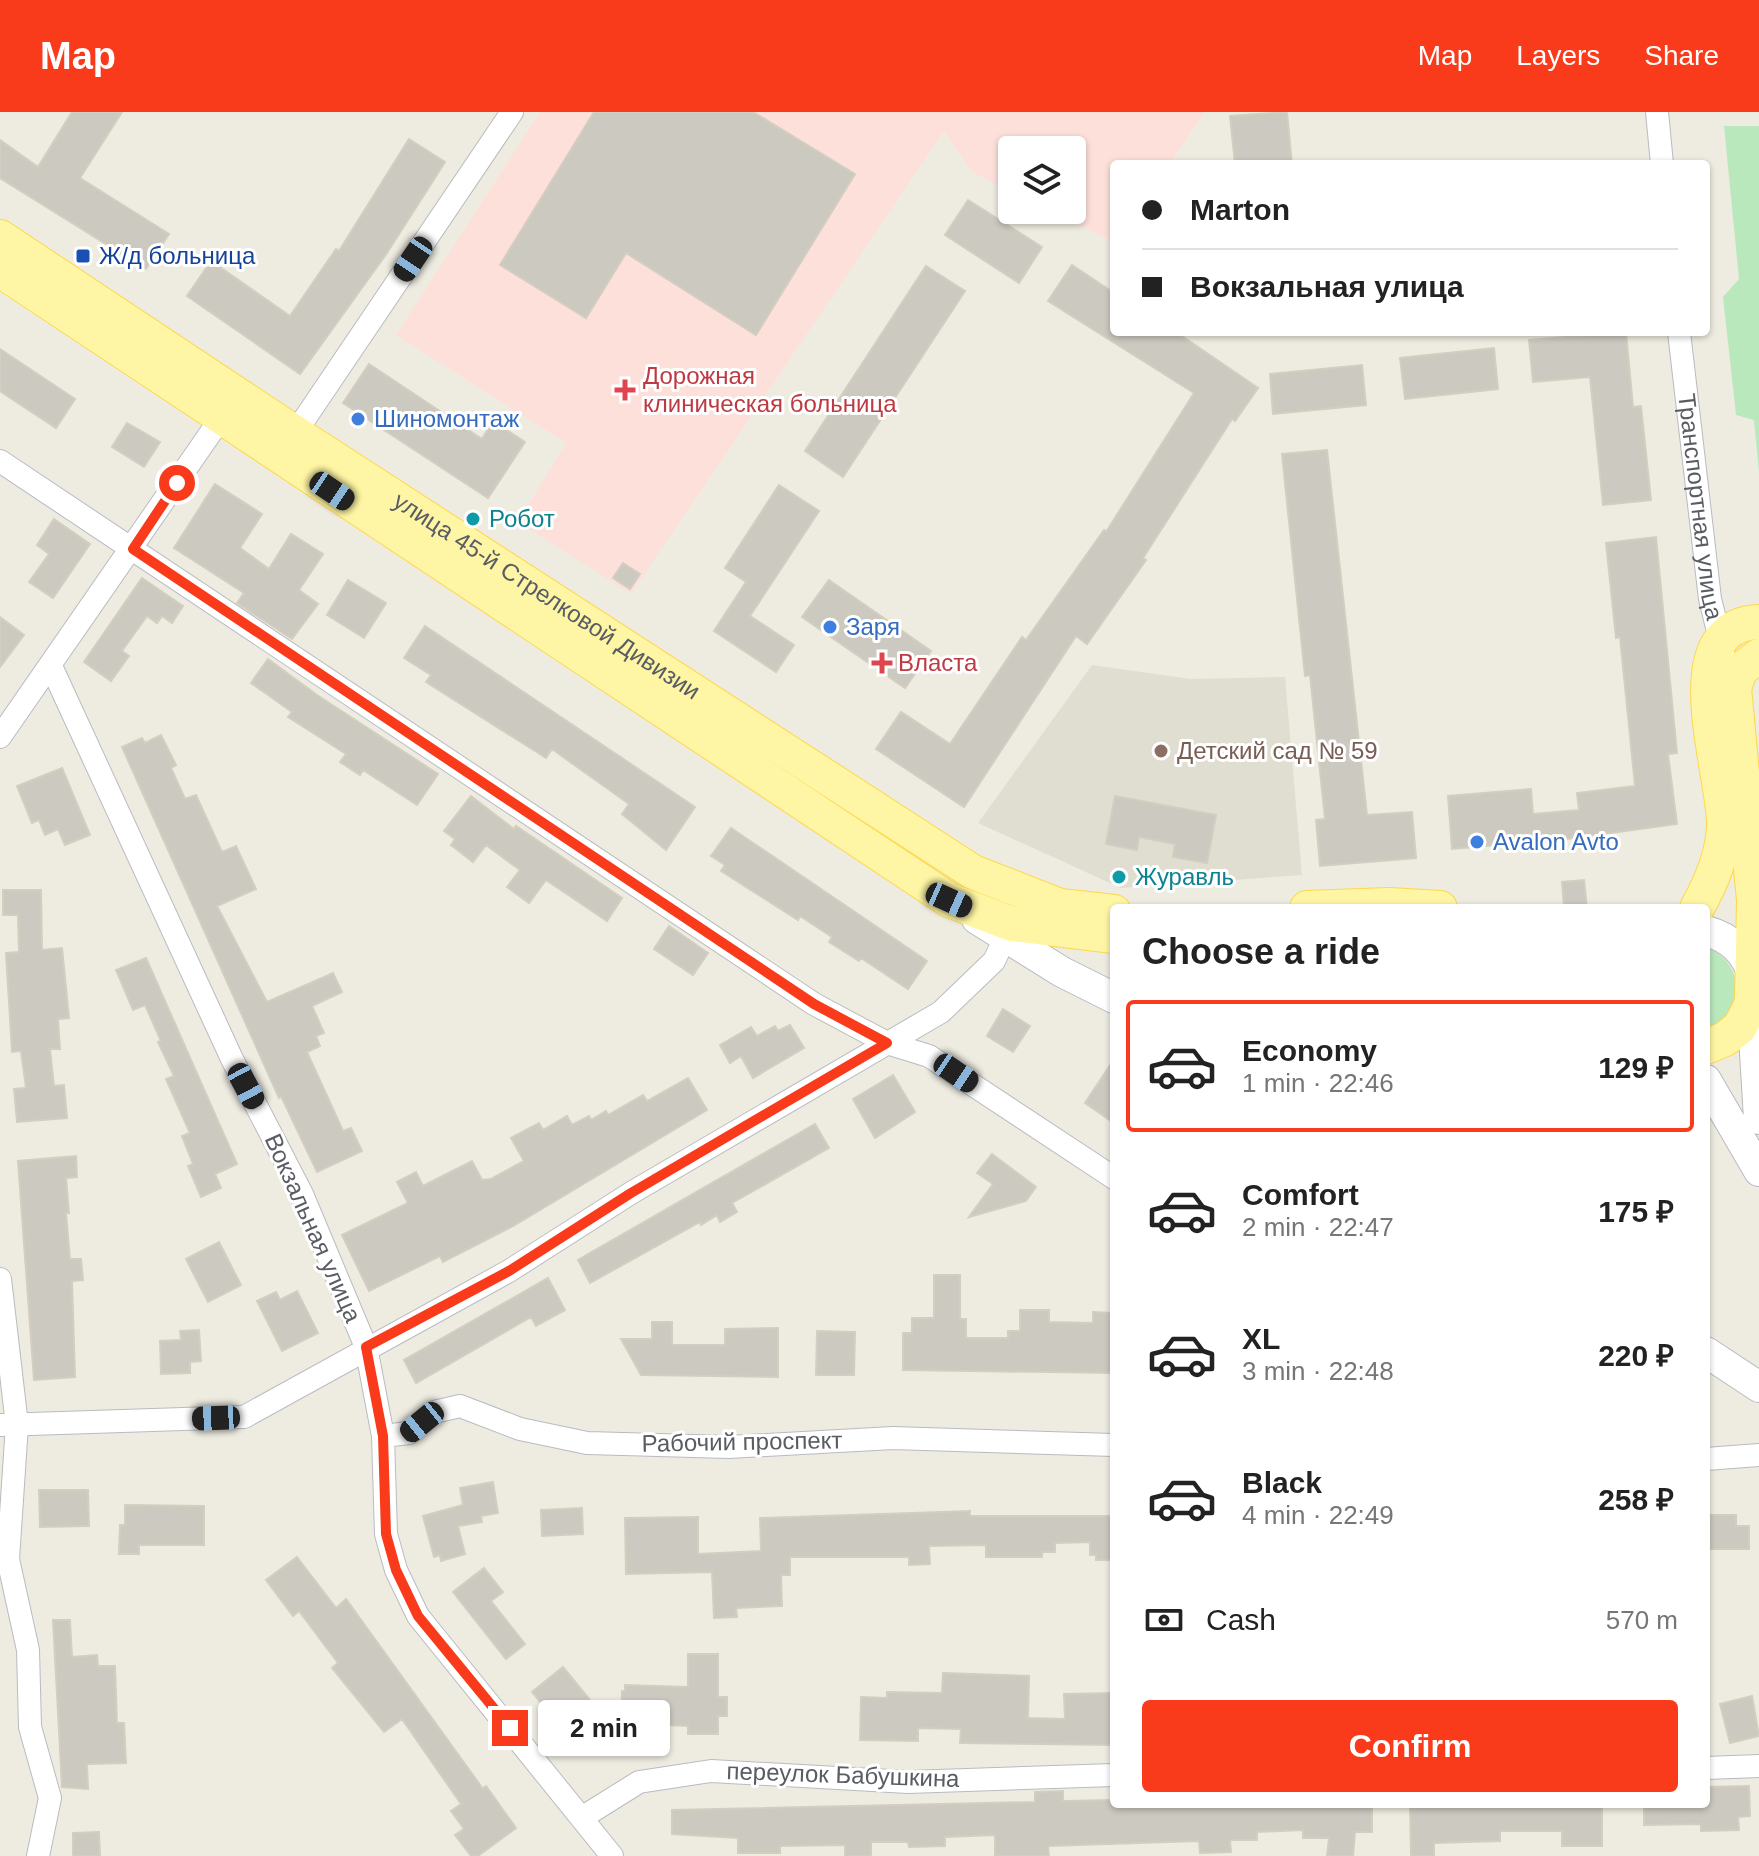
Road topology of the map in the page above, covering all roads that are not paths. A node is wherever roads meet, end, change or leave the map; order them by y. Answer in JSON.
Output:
{"nodes":[{"id":1,"x":512,"y":112,"type":"edge"},
{"id":2,"x":1657,"y":112,"type":"edge"},
{"id":3,"x":1662,"y":160,"type":"edge"},
{"id":4,"x":0,"y":237,"type":"edge"},
{"id":5,"x":0,"y":270,"type":"edge"},
{"id":6,"x":1680,"y":336,"type":"edge"},
{"id":7,"x":221,"y":418,"type":"junction"},
{"id":8,"x":287,"y":444,"type":"junction"},
{"id":9,"x":0,"y":461,"type":"edge"},
{"id":10,"x":133,"y":549,"type":"junction"},
{"id":11,"x":1759,"y":622,"type":"edge"},
{"id":12,"x":1718,"y":640,"type":"junction"},
{"id":13,"x":51,"y":666,"type":"junction"},
{"id":14,"x":1747,"y":667,"type":"edge"},
{"id":15,"x":0,"y":737,"type":"edge"},
{"id":16,"x":1699,"y":904,"type":"edge"},
{"id":17,"x":1110,"y":912,"type":"edge"},
{"id":18,"x":1014,"y":919,"type":"junction"},
{"id":19,"x":1710,"y":932,"type":"edge"},
{"id":20,"x":1110,"y":935,"type":"edge"},
{"id":21,"x":1753,"y":990,"type":"junction"},
{"id":22,"x":1110,"y":995,"type":"edge"},
{"id":23,"x":887,"y":1043,"type":"junction"},
{"id":24,"x":1710,"y":1045,"type":"edge"},
{"id":25,"x":1710,"y":1087,"type":"edge"},
{"id":26,"x":1759,"y":1119,"type":"edge"},
{"id":27,"x":1759,"y":1171,"type":"edge"},
{"id":28,"x":1110,"y":1175,"type":"edge"},
{"id":29,"x":0,"y":1279,"type":"edge"},
{"id":30,"x":366,"y":1347,"type":"junction"},
{"id":31,"x":1710,"y":1355,"type":"edge"},
{"id":32,"x":1759,"y":1387,"type":"edge"},
{"id":33,"x":9,"y":1425,"type":"edge"},
{"id":34,"x":383,"y":1436,"type":"junction"},
{"id":35,"x":1110,"y":1445,"type":"edge"},
{"id":36,"x":1759,"y":1455,"type":"edge"},
{"id":37,"x":1710,"y":1459,"type":"edge"},
{"id":38,"x":1759,"y":1766,"type":"edge"},
{"id":39,"x":1710,"y":1768,"type":"edge"},
{"id":40,"x":1110,"y":1775,"type":"edge"},
{"id":41,"x":583,"y":1817,"type":"junction"},
{"id":42,"x":38,"y":1856,"type":"edge"},
{"id":43,"x":612,"y":1856,"type":"edge"}],
"edges":[{"from":1,"to":8,"type":"street"},
{"from":2,"to":3,"type":"street"},
{"from":4,"to":8,"type":"main road","name":"улица 45-й Стрелковой Дивизии"},
{"from":5,"to":7,"type":"main road","name":"улица 45-й Стрелковой Дивизии"},
{"from":6,"to":12,"type":"street","name":"Транспортная улица"},
{"from":7,"to":8,"type":"main road","name":"улица 45-й Стрелковой Дивизии"},
{"from":7,"to":10,"type":"street"},
{"from":8,"to":18,"type":"main road","name":"улица 45-й Стрелковой Дивизии"},
{"from":8,"to":18,"type":"main road","name":"улица 45-й Стрелковой Дивизии"},
{"from":9,"to":10,"type":"street"},
{"from":10,"to":13,"type":"street"},
{"from":10,"to":23,"type":"street"},
{"from":11,"to":12,"type":"main road"},
{"from":12,"to":14,"type":"street","name":"Транспортная улица"},
{"from":12,"to":16,"type":"main road"},
{"from":13,"to":15,"type":"street"},
{"from":13,"to":30,"type":"street","name":"Вокзальная улица"},
{"from":14,"to":21,"type":"main road"},
{"from":17,"to":18,"type":"main road","name":"улица 45-й Стрелковой Дивизии"},
{"from":18,"to":20,"type":"main road","name":"улица 45-й Стрелковой Дивизии"},
{"from":18,"to":22,"type":"main road"},
{"from":18,"to":23,"type":"street"},
{"from":19,"to":21,"type":"main road"},
{"from":21,"to":24,"type":"main road"},
{"from":21,"to":26,"type":"main road"},
{"from":23,"to":28,"type":"street"},
{"from":23,"to":30,"type":"street"},
{"from":25,"to":27,"type":"main road"},
{"from":29,"to":33,"type":"street"},
{"from":30,"to":33,"type":"street"},
{"from":30,"to":34,"type":"street","name":"Вокзальная улица"},
{"from":31,"to":32,"type":"main road"},
{"from":33,"to":42,"type":"street"},
{"from":34,"to":35,"type":"street","name":"Рабочий проспект"},
{"from":34,"to":41,"type":"street","name":"Вокзальная улица"},
{"from":36,"to":37,"type":"street"},
{"from":38,"to":39,"type":"street"},
{"from":40,"to":41,"type":"street","name":"переулок Бабушкина"},
{"from":41,"to":43,"type":"street","name":"Вокзальная улица"}]}
